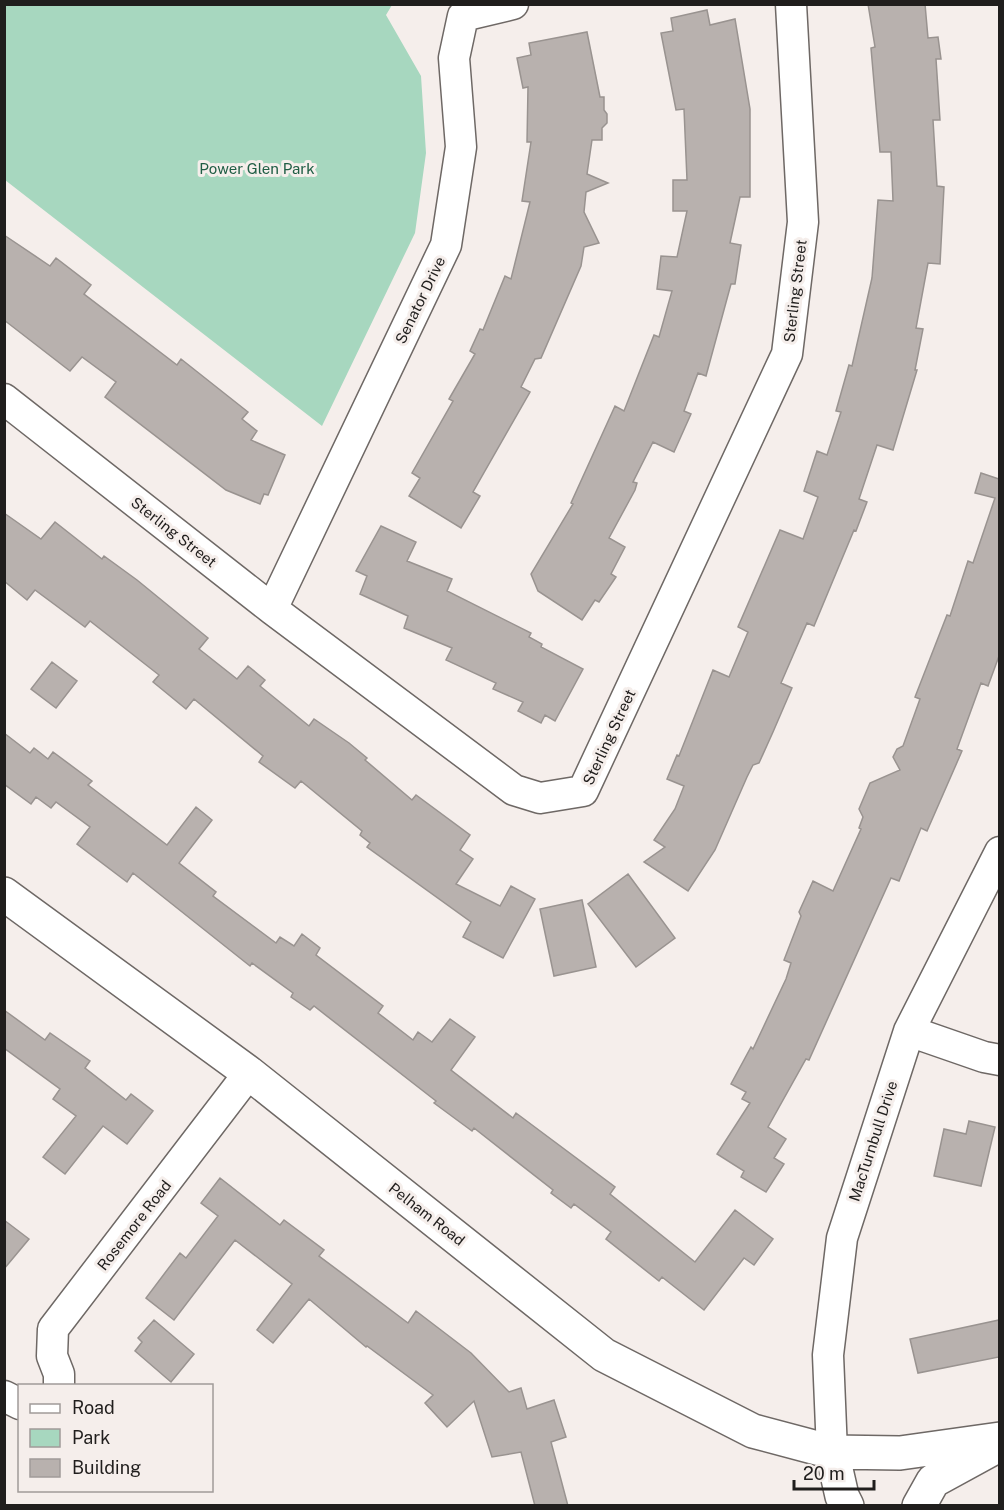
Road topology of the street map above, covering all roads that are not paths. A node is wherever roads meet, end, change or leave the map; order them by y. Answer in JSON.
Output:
{"nodes":[{"id":1,"x":513,"y":4,"type":"edge"},
{"id":2,"x":792,"y":4,"type":"edge"},
{"id":3,"x":4,"y":399,"type":"edge"},
{"id":4,"x":272,"y":609,"type":"junction"},
{"id":5,"x":999,"y":852,"type":"edge"},
{"id":6,"x":4,"y":894,"type":"edge"},
{"id":7,"x":909,"y":1031,"type":"junction"},
{"id":8,"x":999,"y":1060,"type":"edge"},
{"id":9,"x":249,"y":1073,"type":"junction"},
{"id":10,"x":59,"y":1384,"type":"edge"},
{"id":11,"x":4,"y":1396,"type":"edge"},
{"id":12,"x":18,"y":1403,"type":"edge"},
{"id":13,"x":999,"y":1439,"type":"edge"},
{"id":14,"x":999,"y":1445,"type":"edge"},
{"id":15,"x":832,"y":1452,"type":"junction"},
{"id":16,"x":847,"y":1506,"type":"edge"},
{"id":17,"x":920,"y":1506,"type":"edge"}],
"edges":[{"from":1,"to":4,"type":"street","name":"Senator Drive"},
{"from":2,"to":4,"type":"street","name":"Sterling Street"},
{"from":3,"to":4,"type":"street","name":"Sterling Street"},
{"from":5,"to":7,"type":"street","name":"MacTurnbull Drive"},
{"from":6,"to":9,"type":"main road","name":"Pelham Road"},
{"from":7,"to":8,"type":"street"},
{"from":7,"to":15,"type":"street","name":"MacTurnbull Drive"},
{"from":9,"to":10,"type":"street","name":"Rosemore Road"},
{"from":9,"to":15,"type":"main road","name":"Pelham Road"},
{"from":11,"to":12,"type":"street"},
{"from":13,"to":15,"type":"main road","name":"Pelham Road"},
{"from":14,"to":17,"type":"main road"},
{"from":15,"to":16,"type":"main road"}]}
